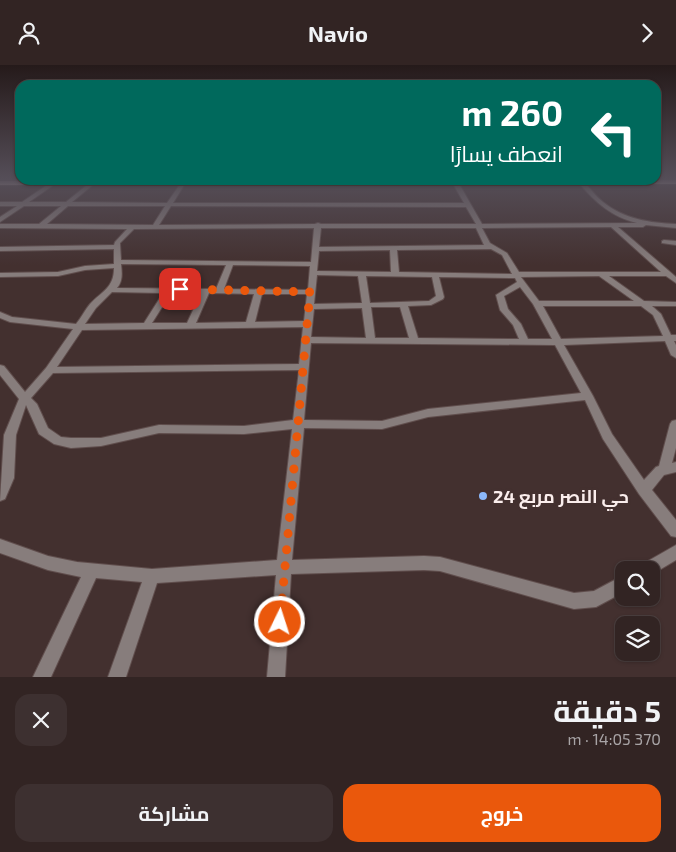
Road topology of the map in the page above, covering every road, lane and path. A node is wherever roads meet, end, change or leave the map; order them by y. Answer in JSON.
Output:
{"nodes":[{"id":1,"x":18,"y":208,"type":"edge"},
{"id":2,"x":62,"y":208,"type":"edge"},
{"id":3,"x":166,"y":208,"type":"edge"},
{"id":4,"x":469,"y":208,"type":"edge"},
{"id":5,"x":607,"y":208,"type":"edge"},
{"id":6,"x":0,"y":220,"type":"edge"},
{"id":7,"x":318,"y":225,"type":"junction"},
{"id":8,"x":643,"y":225,"type":"junction"},
{"id":9,"x":0,"y":226,"type":"edge"},
{"id":10,"x":479,"y":226,"type":"junction"},
{"id":11,"x":613,"y":226,"type":"junction"},
{"id":12,"x":676,"y":226,"type":"edge"},
{"id":13,"x":41,"y":227,"type":"junction"},
{"id":14,"x":132,"y":227,"type":"junction"},
{"id":15,"x":155,"y":227,"type":"junction"},
{"id":16,"x":664,"y":242,"type":"dead end"},
{"id":17,"x":676,"y":243,"type":"edge"},
{"id":18,"x":117,"y":247,"type":"junction"},
{"id":19,"x":492,"y":247,"type":"junction"},
{"id":20,"x":393,"y":248,"type":"junction"},
{"id":21,"x":0,"y":249,"type":"edge"},
{"id":22,"x":315,"y":249,"type":"junction"},
{"id":23,"x":116,"y":264,"type":"junction"},
{"id":24,"x":230,"y":264,"type":"junction"},
{"id":25,"x":313,"y":269,"type":"junction"},
{"id":26,"x":599,"y":273,"type":"junction"},
{"id":27,"x":362,"y":274,"type":"junction"},
{"id":28,"x":395,"y":274,"type":"junction"},
{"id":29,"x":668,"y":274,"type":"junction"},
{"id":30,"x":0,"y":275,"type":"edge"},
{"id":31,"x":435,"y":275,"type":"junction"},
{"id":32,"x":518,"y":278,"type":"junction"},
{"id":33,"x":676,"y":281,"type":"edge"},
{"id":34,"x":111,"y":290,"type":"junction"},
{"id":35,"x":169,"y":290,"type":"junction"},
{"id":36,"x":206,"y":291,"type":"junction"},
{"id":37,"x":219,"y":291,"type":"junction"},
{"id":38,"x":259,"y":291,"type":"junction"},
{"id":39,"x":310,"y":292,"type":"junction"},
{"id":40,"x":403,"y":303,"type":"junction"},
{"id":41,"x":537,"y":303,"type":"junction"},
{"id":42,"x":366,"y":304,"type":"junction"},
{"id":43,"x":642,"y":304,"type":"junction"},
{"id":44,"x":676,"y":304,"type":"edge"},
{"id":45,"x":309,"y":307,"type":"junction"},
{"id":46,"x":0,"y":315,"type":"edge"},
{"id":47,"x":308,"y":323,"type":"junction"},
{"id":48,"x":250,"y":324,"type":"junction"},
{"id":49,"x":147,"y":325,"type":"junction"},
{"id":50,"x":191,"y":325,"type":"junction"},
{"id":51,"x":77,"y":327,"type":"junction"},
{"id":52,"x":672,"y":338,"type":"edge"},
{"id":53,"x":414,"y":339,"type":"junction"},
{"id":54,"x":307,"y":340,"type":"junction"},
{"id":55,"x":371,"y":340,"type":"junction"},
{"id":56,"x":525,"y":341,"type":"junction"},
{"id":57,"x":558,"y":342,"type":"junction"},
{"id":58,"x":676,"y":355,"type":"edge"},
{"id":59,"x":305,"y":367,"type":"junction"},
{"id":60,"x":0,"y":368,"type":"edge"},
{"id":61,"x":50,"y":370,"type":"junction"},
{"id":62,"x":588,"y":396,"type":"junction"},
{"id":63,"x":24,"y":398,"type":"junction"},
{"id":64,"x":298,"y":424,"type":"junction"},
{"id":65,"x":676,"y":424,"type":"edge"},
{"id":66,"x":5,"y":447,"type":"edge"},
{"id":67,"x":671,"y":467,"type":"edge"},
{"id":68,"x":644,"y":490,"type":"junction"},
{"id":69,"x":0,"y":495,"type":"edge"},
{"id":70,"x":675,"y":528,"type":"edge"},
{"id":71,"x":0,"y":546,"type":"edge"},
{"id":72,"x":676,"y":552,"type":"edge"},
{"id":73,"x":660,"y":562,"type":"edge"},
{"id":74,"x":284,"y":567,"type":"junction"},
{"id":75,"x":91,"y":572,"type":"junction"},
{"id":76,"x":152,"y":576,"type":"junction"},
{"id":77,"x":615,"y":588,"type":"edge"},
{"id":78,"x":42,"y":677,"type":"edge"},
{"id":79,"x":116,"y":677,"type":"edge"},
{"id":80,"x":276,"y":677,"type":"edge"}],
"edges":[{"from":1,"to":6,"type":"street"},
{"from":2,"to":13,"type":"street"},
{"from":3,"to":15,"type":"street"},
{"from":4,"to":10,"type":"street"},
{"from":5,"to":8,"type":"street"},
{"from":7,"to":10,"type":"street"},
{"from":7,"to":15,"type":"street"},
{"from":7,"to":22,"type":"street"},
{"from":8,"to":11,"type":"street"},
{"from":8,"to":12,"type":"street"},
{"from":9,"to":13,"type":"street"},
{"from":10,"to":11,"type":"street"},
{"from":10,"to":19,"type":"street"},
{"from":11,"to":29,"type":"street"},
{"from":13,"to":14,"type":"street"},
{"from":14,"to":15,"type":"street"},
{"from":14,"to":18,"type":"street"},
{"from":16,"to":17,"type":"street"},
{"from":18,"to":21,"type":"street"},
{"from":18,"to":23,"type":"street"},
{"from":19,"to":20,"type":"street"},
{"from":19,"to":32,"type":"street"},
{"from":20,"to":22,"type":"street"},
{"from":20,"to":28,"type":"street"},
{"from":22,"to":25,"type":"street"},
{"from":23,"to":24,"type":"street"},
{"from":23,"to":30,"type":"street"},
{"from":23,"to":34,"type":"street"},
{"from":24,"to":25,"type":"street"},
{"from":24,"to":37,"type":"street"},
{"from":25,"to":27,"type":"street"},
{"from":25,"to":39,"type":"street"},
{"from":26,"to":29,"type":"street"},
{"from":26,"to":32,"type":"street"},
{"from":26,"to":43,"type":"street"},
{"from":27,"to":28,"type":"street"},
{"from":27,"to":42,"type":"street"},
{"from":28,"to":31,"type":"street"},
{"from":29,"to":33,"type":"street"},
{"from":31,"to":32,"type":"street"},
{"from":31,"to":40,"type":"street"},
{"from":32,"to":41,"type":"street"},
{"from":32,"to":56,"type":"street"},
{"from":34,"to":35,"type":"street"},
{"from":34,"to":51,"type":"street"},
{"from":35,"to":36,"type":"street"},
{"from":35,"to":49,"type":"street"},
{"from":36,"to":37,"type":"street"},
{"from":36,"to":50,"type":"street"},
{"from":37,"to":38,"type":"street"},
{"from":38,"to":39,"type":"street"},
{"from":38,"to":48,"type":"street"},
{"from":39,"to":45,"type":"street"},
{"from":40,"to":42,"type":"street"},
{"from":40,"to":53,"type":"street"},
{"from":41,"to":43,"type":"street"},
{"from":41,"to":57,"type":"street"},
{"from":42,"to":45,"type":"street"},
{"from":42,"to":55,"type":"street"},
{"from":43,"to":44,"type":"street"},
{"from":43,"to":52,"type":"street"},
{"from":45,"to":47,"type":"street"},
{"from":46,"to":51,"type":"street"},
{"from":47,"to":48,"type":"street"},
{"from":47,"to":54,"type":"street"},
{"from":48,"to":50,"type":"street"},
{"from":49,"to":50,"type":"street"},
{"from":49,"to":51,"type":"street"},
{"from":51,"to":61,"type":"street"},
{"from":52,"to":57,"type":"street"},
{"from":52,"to":58,"type":"street"},
{"from":53,"to":55,"type":"street"},
{"from":53,"to":56,"type":"street"},
{"from":54,"to":55,"type":"street"},
{"from":54,"to":59,"type":"street"},
{"from":56,"to":57,"type":"street"},
{"from":57,"to":62,"type":"street"},
{"from":59,"to":61,"type":"street"},
{"from":59,"to":64,"type":"street"},
{"from":60,"to":63,"type":"street"},
{"from":61,"to":63,"type":"street"},
{"from":62,"to":64,"type":"street"},
{"from":62,"to":68,"type":"street"},
{"from":63,"to":64,"type":"street"},
{"from":63,"to":66,"type":"street"},
{"from":64,"to":74,"type":"street"},
{"from":65,"to":67,"type":"street"},
{"from":66,"to":69,"type":"street"},
{"from":67,"to":68,"type":"street"},
{"from":68,"to":70,"type":"street"},
{"from":71,"to":75,"type":"street"},
{"from":72,"to":73,"type":"street"},
{"from":74,"to":76,"type":"street"},
{"from":74,"to":77,"type":"street"},
{"from":74,"to":80,"type":"street"},
{"from":75,"to":76,"type":"street"},
{"from":75,"to":78,"type":"street"},
{"from":76,"to":79,"type":"street"}]}
